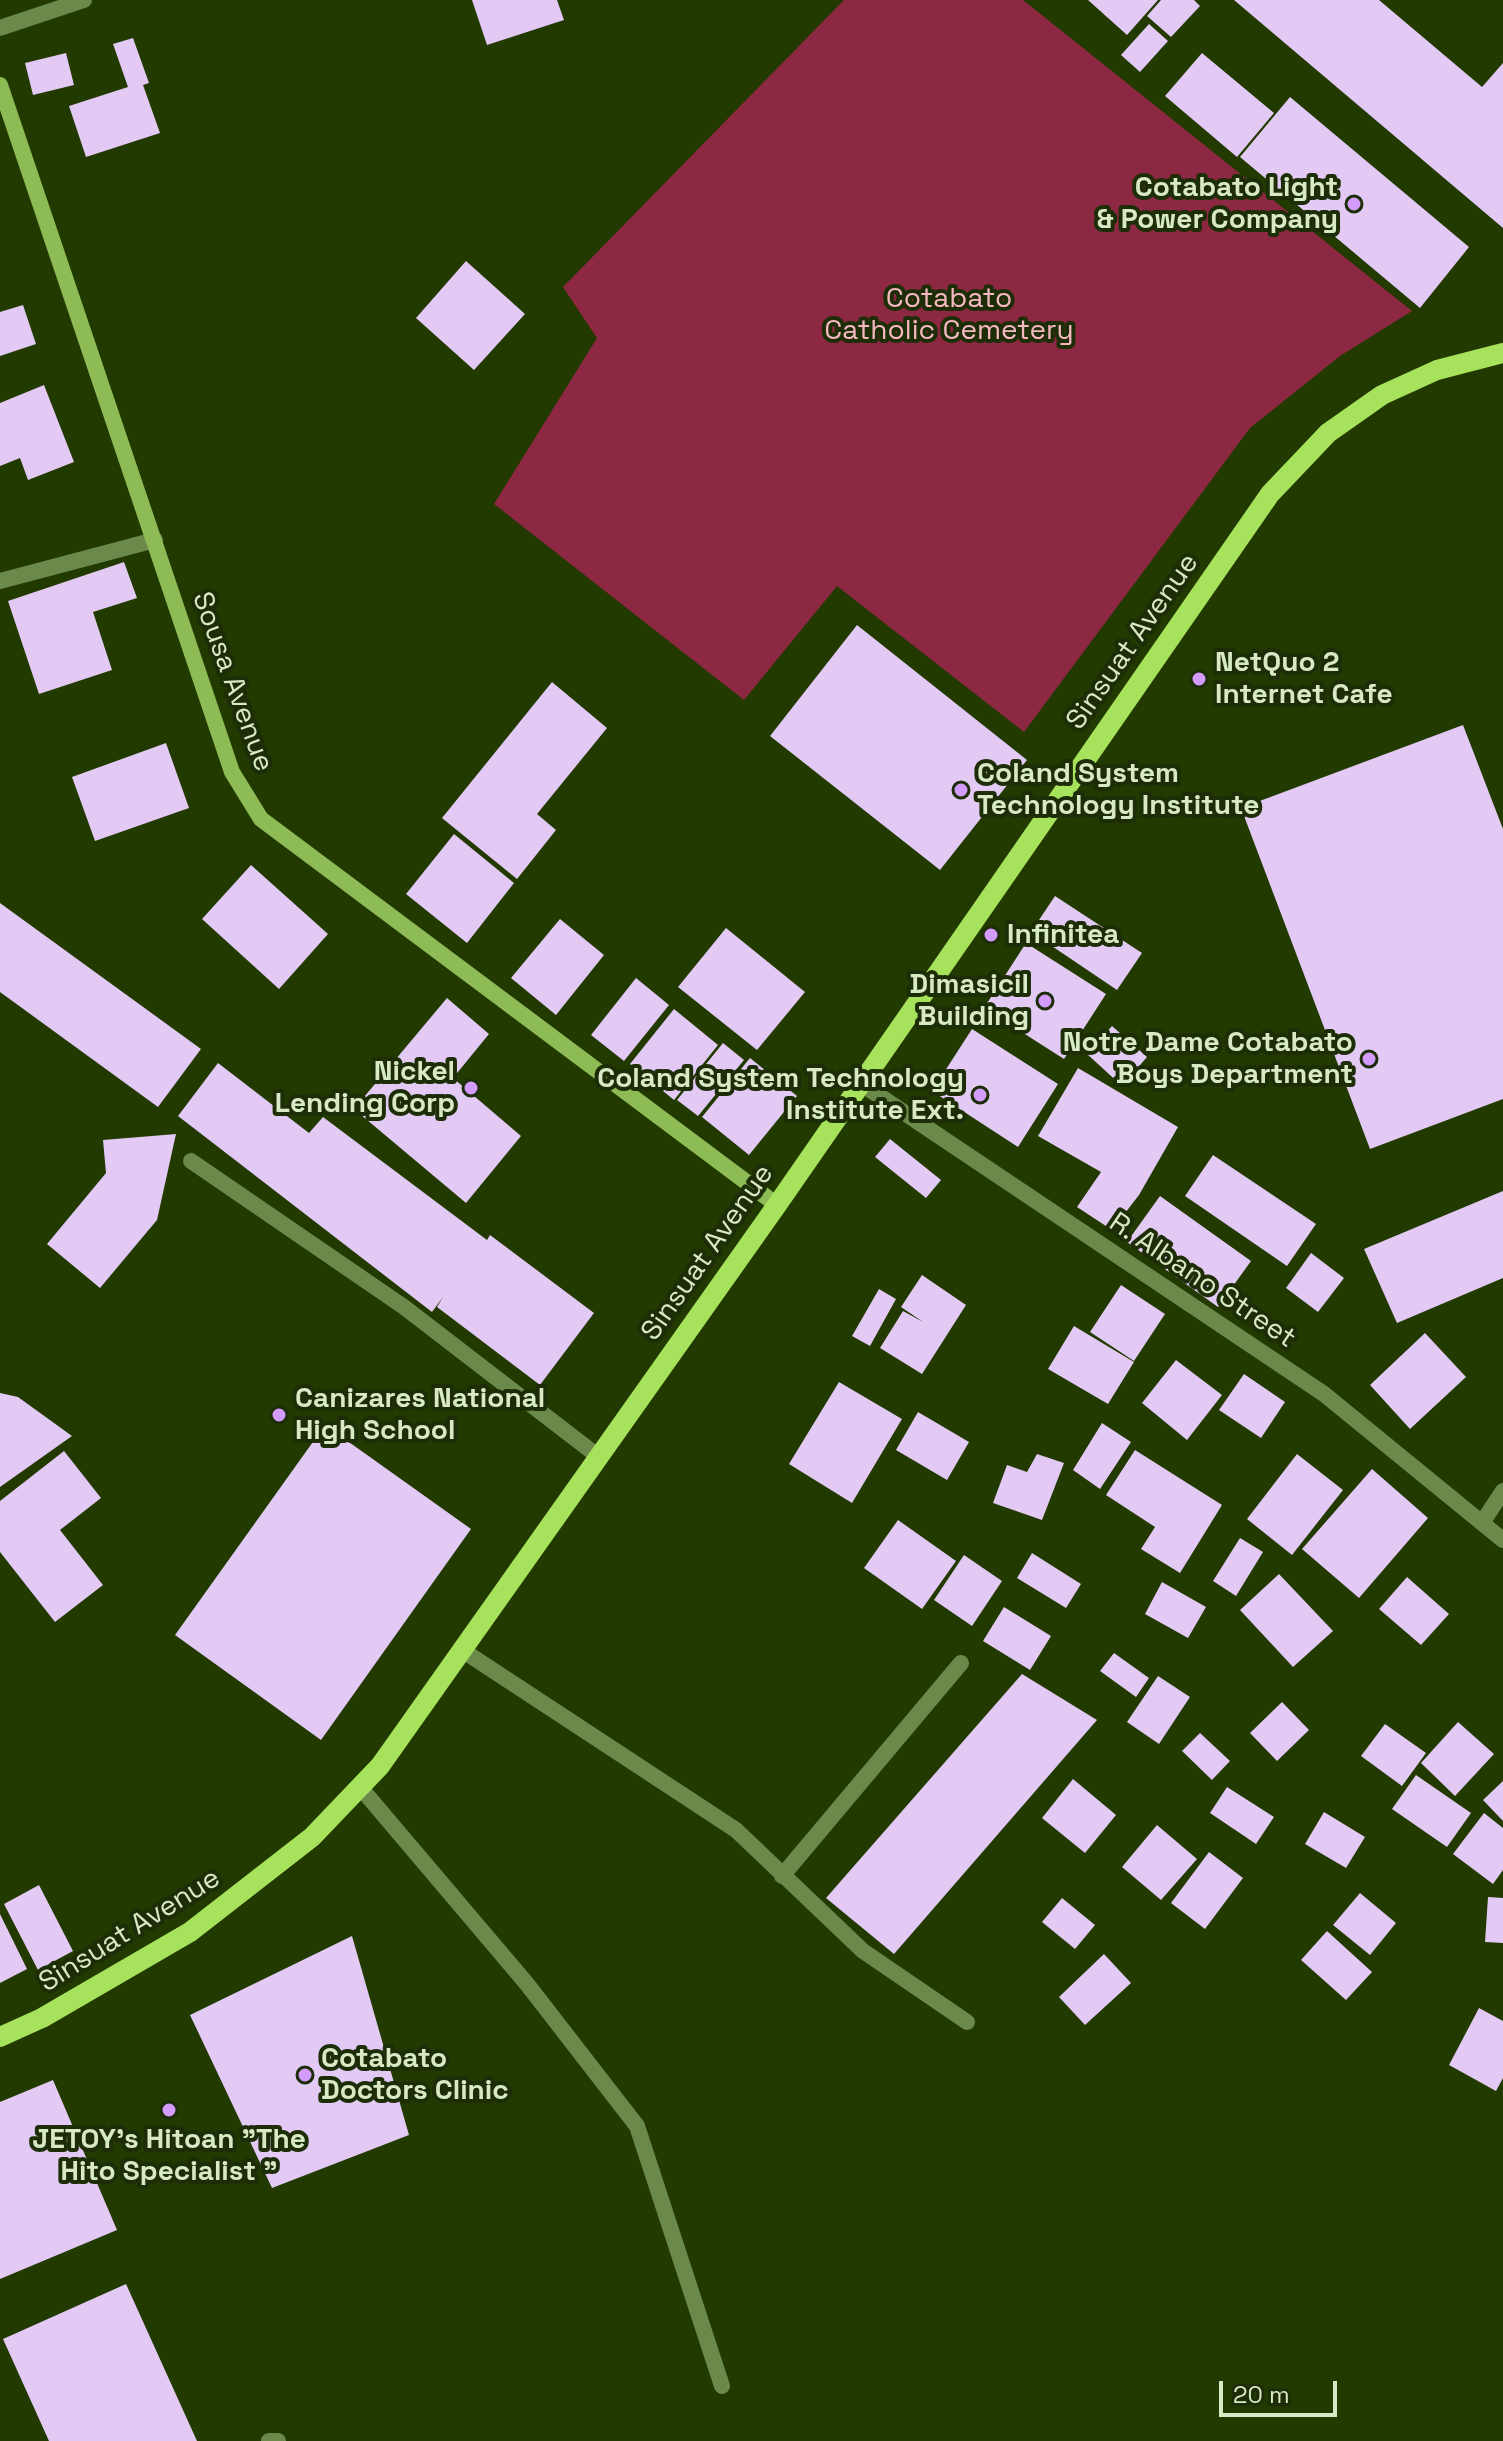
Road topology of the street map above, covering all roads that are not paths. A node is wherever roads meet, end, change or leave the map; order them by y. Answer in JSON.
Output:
{"nodes":[{"id":1,"x":84,"y":0,"type":"edge"},
{"id":2,"x":0,"y":28,"type":"edge"},
{"id":3,"x":0,"y":85,"type":"edge"},
{"id":4,"x":1503,"y":353,"type":"edge"},
{"id":5,"x":155,"y":540,"type":"junction"},
{"id":6,"x":0,"y":581,"type":"edge"},
{"id":7,"x":860,"y":1083,"type":"junction"},
{"id":8,"x":191,"y":1161,"type":"dead end"},
{"id":9,"x":777,"y":1205,"type":"junction"},
{"id":10,"x":599,"y":1457,"type":"junction"},
{"id":11,"x":1503,"y":1491,"type":"edge"},
{"id":12,"x":1482,"y":1523,"type":"junction"},
{"id":13,"x":1503,"y":1540,"type":"edge"},
{"id":14,"x":462,"y":1650,"type":"junction"},
{"id":15,"x":961,"y":1663,"type":"dead end"},
{"id":16,"x":360,"y":1787,"type":"junction"},
{"id":17,"x":782,"y":1876,"type":"junction"},
{"id":18,"x":967,"y":2022,"type":"dead end"},
{"id":19,"x":0,"y":2037,"type":"edge"},
{"id":20,"x":722,"y":2386,"type":"dead end"},
{"id":21,"x":269,"y":2441,"type":"edge"},
{"id":22,"x":278,"y":2441,"type":"edge"}],
"edges":[{"from":1,"to":2,"type":"street"},
{"from":3,"to":5,"type":"street","name":"Sousa Avenue"},
{"from":4,"to":7,"type":"main road","name":"Sinsuat Avenue"},
{"from":5,"to":6,"type":"street"},
{"from":5,"to":9,"type":"street","name":"Sousa Avenue"},
{"from":7,"to":9,"type":"main road","name":"Sinsuat Avenue"},
{"from":7,"to":12,"type":"street","name":"R. Albano Street"},
{"from":8,"to":10,"type":"street"},
{"from":9,"to":10,"type":"main road","name":"Sinsuat Avenue"},
{"from":10,"to":14,"type":"main road","name":"Sinsuat Avenue"},
{"from":11,"to":12,"type":"street"},
{"from":12,"to":13,"type":"street","name":"R. Albano Street"},
{"from":14,"to":16,"type":"main road","name":"Sinsuat Avenue"},
{"from":14,"to":17,"type":"street"},
{"from":15,"to":17,"type":"street"},
{"from":16,"to":19,"type":"main road","name":"Sinsuat Avenue"},
{"from":16,"to":20,"type":"street"},
{"from":17,"to":18,"type":"street"},
{"from":21,"to":22,"type":"street"}]}
